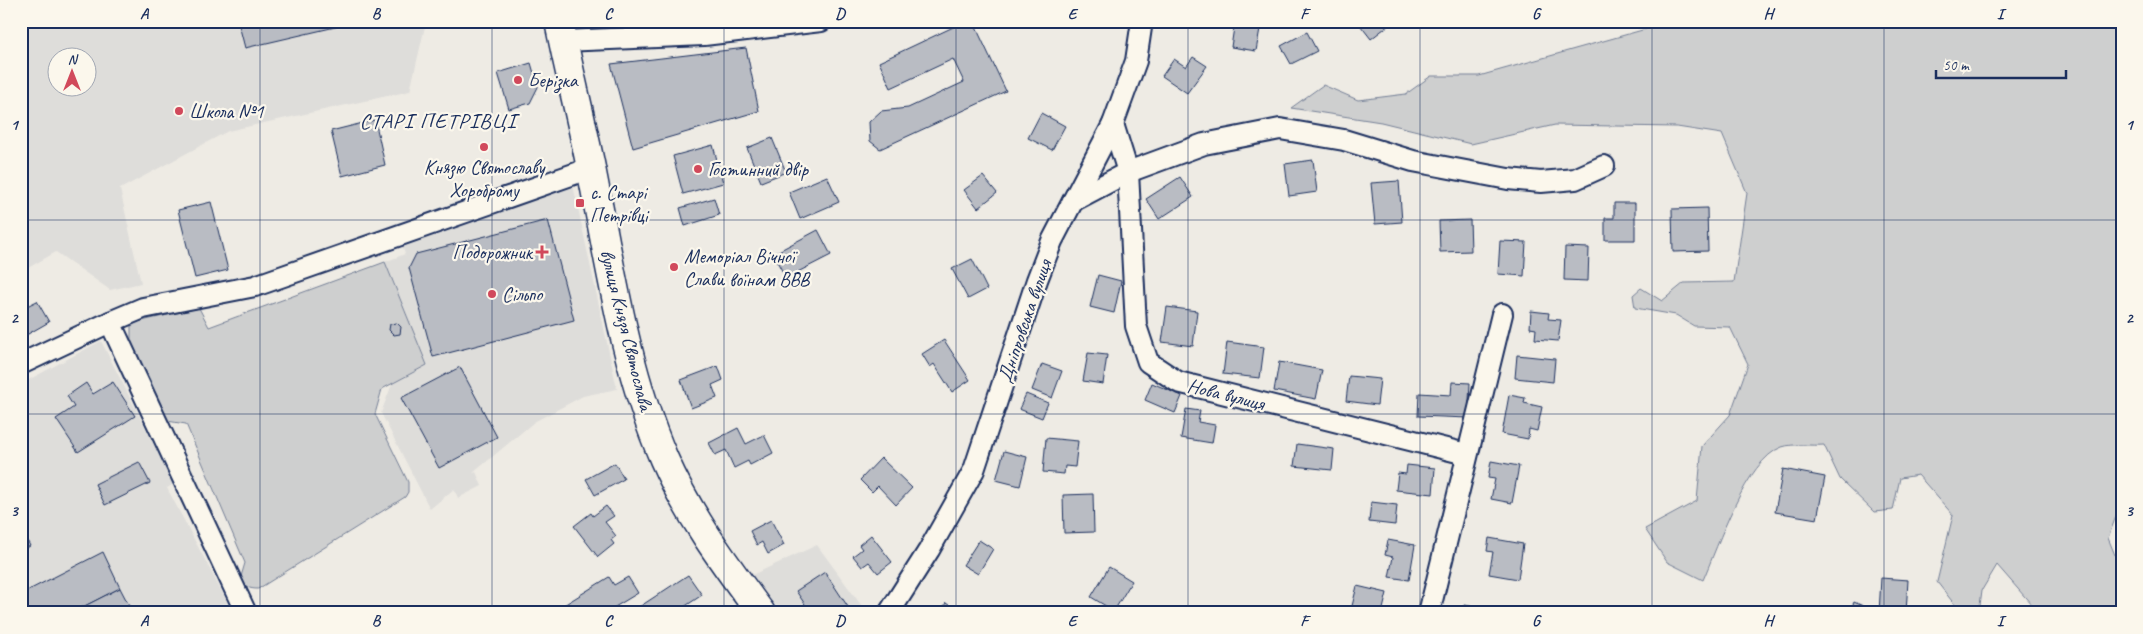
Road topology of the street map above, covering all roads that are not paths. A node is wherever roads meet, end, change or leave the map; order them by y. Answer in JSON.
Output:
{"nodes":[{"id":1,"x":821,"y":21,"type":"edge"},
{"id":2,"x":1142,"y":21,"type":"edge"},
{"id":3,"x":561,"y":31,"type":"edge"},
{"id":4,"x":1113,"y":124,"type":"junction"},
{"id":5,"x":1604,"y":166,"type":"dead end"},
{"id":6,"x":591,"y":168,"type":"junction"},
{"id":7,"x":1128,"y":172,"type":"junction"},
{"id":8,"x":1073,"y":200,"type":"junction"},
{"id":9,"x":1502,"y":314,"type":"dead end"},
{"id":10,"x":110,"y":322,"type":"junction"},
{"id":11,"x":21,"y":364,"type":"edge"},
{"id":12,"x":1466,"y":454,"type":"junction"},
{"id":13,"x":246,"y":613,"type":"edge"},
{"id":14,"x":762,"y":613,"type":"edge"},
{"id":15,"x":889,"y":613,"type":"edge"},
{"id":16,"x":1429,"y":613,"type":"edge"}],
"edges":[{"from":1,"to":3,"type":"street"},
{"from":2,"to":4,"type":"street","name":"Дніпровська вулиця"},
{"from":3,"to":6,"type":"main road","name":"вулиця Князя Святослава"},
{"from":4,"to":7,"type":"street","name":"Нова вулиця"},
{"from":4,"to":8,"type":"street","name":"Дніпровська вулиця"},
{"from":5,"to":7,"type":"street"},
{"from":6,"to":10,"type":"street"},
{"from":6,"to":14,"type":"main road","name":"вулиця Князя Святослава"},
{"from":7,"to":8,"type":"street"},
{"from":7,"to":12,"type":"street","name":"Нова вулиця"},
{"from":8,"to":15,"type":"street","name":"Дніпровська вулиця"},
{"from":9,"to":12,"type":"street"},
{"from":10,"to":11,"type":"street"},
{"from":10,"to":13,"type":"street"},
{"from":12,"to":16,"type":"street"}]}
